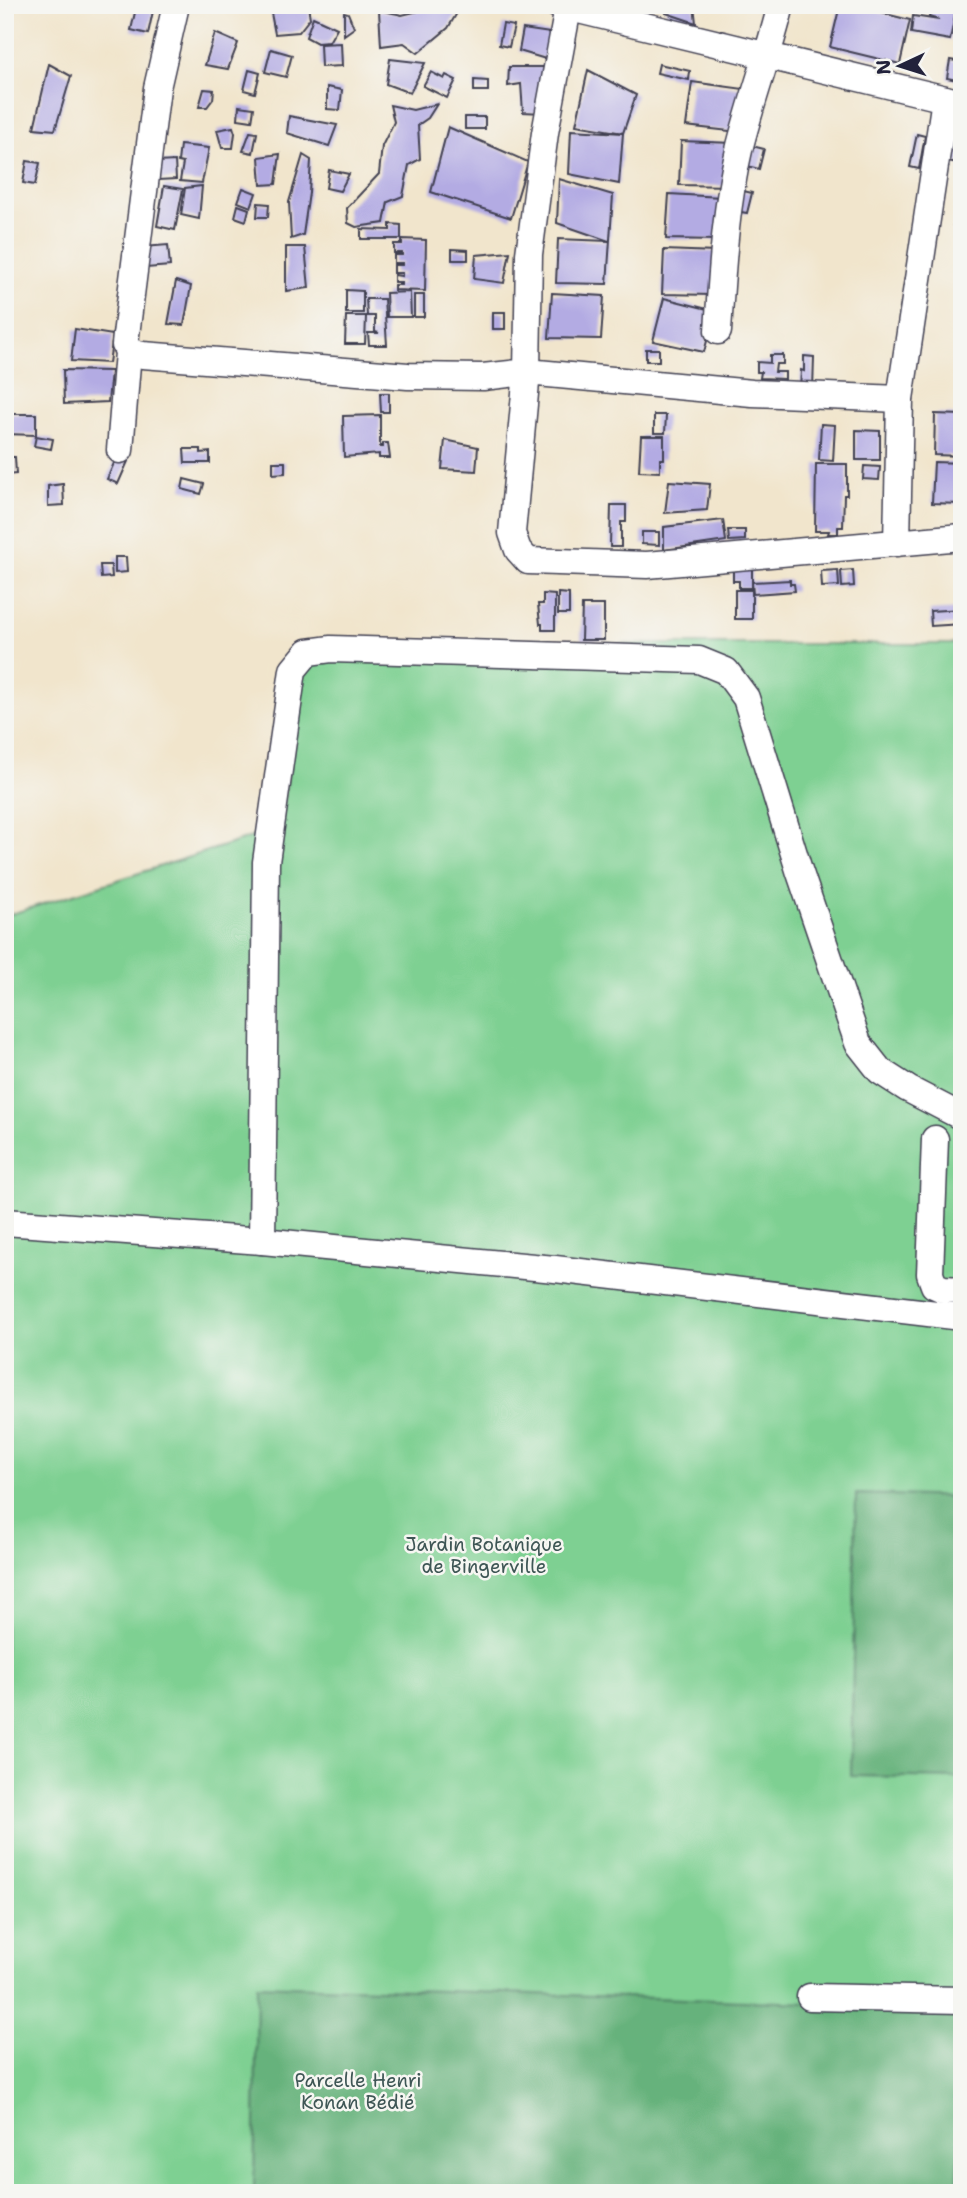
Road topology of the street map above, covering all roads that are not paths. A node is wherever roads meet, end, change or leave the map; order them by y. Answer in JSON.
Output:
{"nodes":[{"id":1,"x":176,"y":5,"type":"edge"},
{"id":2,"x":781,"y":5,"type":"edge"},
{"id":3,"x":563,"y":6,"type":"edge"},
{"id":4,"x":768,"y":56,"type":"junction"},
{"id":5,"x":953,"y":101,"type":"edge"},
{"id":6,"x":718,"y":331,"type":"dead end"},
{"id":7,"x":128,"y":352,"type":"junction"},
{"id":8,"x":527,"y":372,"type":"junction"},
{"id":9,"x":900,"y":399,"type":"junction"},
{"id":10,"x":120,"y":450,"type":"dead end"},
{"id":11,"x":962,"y":537,"type":"edge"},
{"id":12,"x":897,"y":543,"type":"junction"},
{"id":13,"x":962,"y":1117,"type":"edge"},
{"id":14,"x":935,"y":1139,"type":"dead end"},
{"id":15,"x":5,"y":1222,"type":"edge"},
{"id":16,"x":262,"y":1241,"type":"junction"},
{"id":17,"x":962,"y":1290,"type":"edge"},
{"id":18,"x":962,"y":1317,"type":"edge"},
{"id":19,"x":810,"y":1997,"type":"dead end"},
{"id":20,"x":962,"y":2000,"type":"edge"}],
"edges":[{"from":1,"to":7,"type":"street"},
{"from":2,"to":4,"type":"street"},
{"from":3,"to":4,"type":"street"},
{"from":3,"to":8,"type":"street"},
{"from":4,"to":5,"type":"street"},
{"from":4,"to":6,"type":"street"},
{"from":5,"to":9,"type":"street"},
{"from":7,"to":8,"type":"street"},
{"from":7,"to":10,"type":"street"},
{"from":8,"to":9,"type":"street"},
{"from":8,"to":12,"type":"street"},
{"from":9,"to":12,"type":"street"},
{"from":11,"to":12,"type":"street"},
{"from":13,"to":16,"type":"street"},
{"from":14,"to":17,"type":"street"},
{"from":15,"to":16,"type":"street"},
{"from":16,"to":18,"type":"street"},
{"from":19,"to":20,"type":"street"}]}
